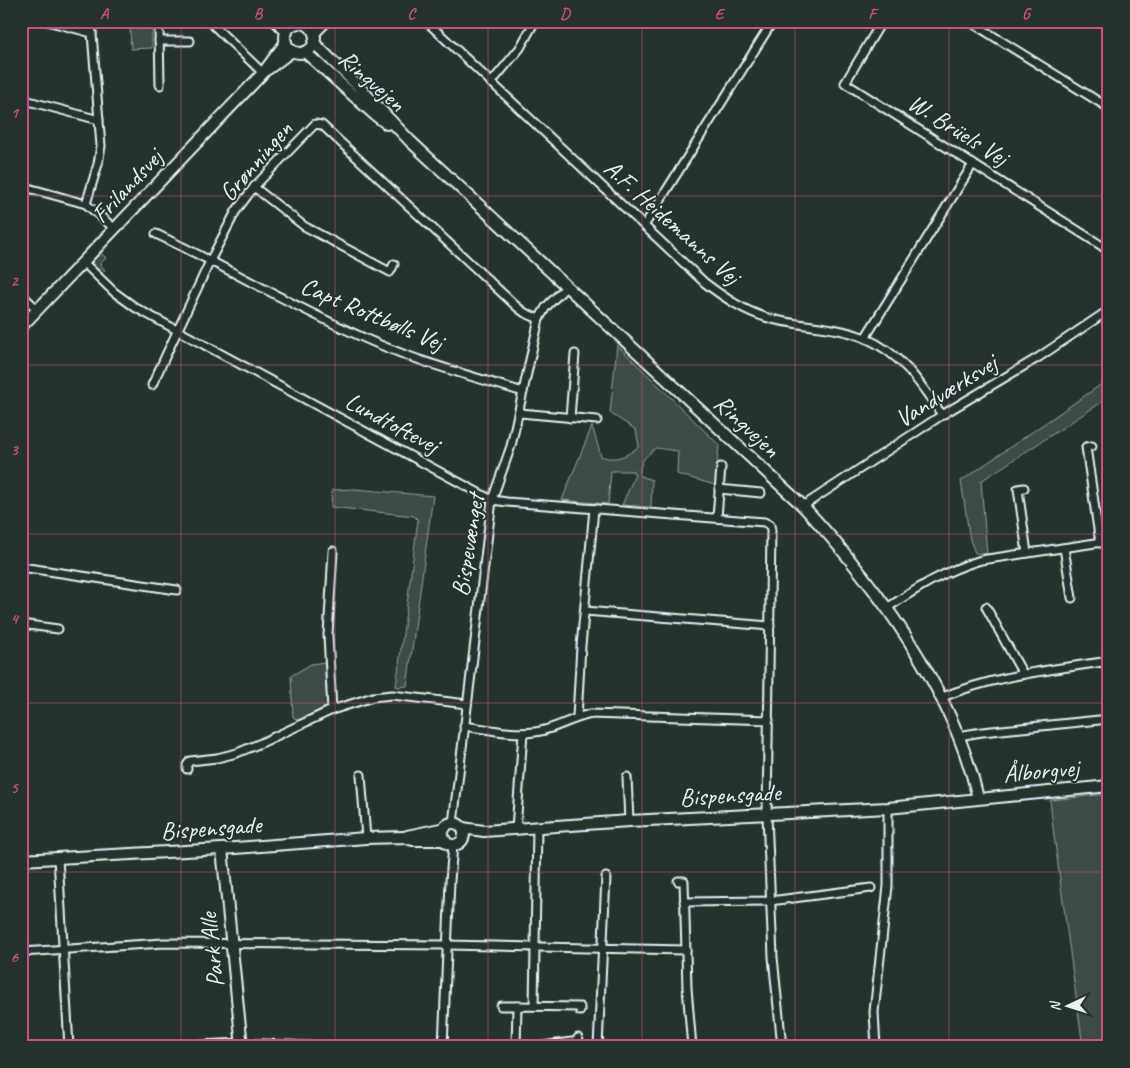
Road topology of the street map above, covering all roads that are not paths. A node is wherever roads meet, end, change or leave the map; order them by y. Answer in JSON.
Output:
{"nodes":[{"id":1,"x":47,"y":21,"type":"edge"},
{"id":2,"x":92,"y":21,"type":"edge"},
{"id":3,"x":160,"y":21,"type":"edge"},
{"id":4,"x":209,"y":21,"type":"edge"},
{"id":5,"x":276,"y":21,"type":"edge"},
{"id":6,"x":326,"y":21,"type":"edge"},
{"id":7,"x":426,"y":21,"type":"edge"},
{"id":8,"x":535,"y":21,"type":"edge"},
{"id":9,"x":773,"y":21,"type":"edge"},
{"id":10,"x":882,"y":21,"type":"edge"},
{"id":11,"x":969,"y":21,"type":"edge"},
{"id":12,"x":309,"y":23,"type":"edge"},
{"id":13,"x":980,"y":24,"type":"edge"},
{"id":14,"x":289,"y":30,"type":"edge"},
{"id":15,"x":92,"y":33,"type":"junction"},
{"id":16,"x":314,"y":38,"type":"junction"},
{"id":17,"x":190,"y":41,"type":"dead end"},
{"id":18,"x":160,"y":42,"type":"junction"},
{"id":19,"x":292,"y":51,"type":"junction"},
{"id":20,"x":306,"y":52,"type":"junction"},
{"id":21,"x":263,"y":73,"type":"junction"},
{"id":22,"x":492,"y":83,"type":"junction"},
{"id":23,"x":160,"y":85,"type":"dead end"},
{"id":24,"x":21,"y":99,"type":"edge"},
{"id":25,"x":1109,"y":108,"type":"edge"},
{"id":26,"x":99,"y":120,"type":"junction"},
{"id":27,"x":410,"y":141,"type":"junction"},
{"id":28,"x":973,"y":164,"type":"junction"},
{"id":29,"x":21,"y":186,"type":"edge"},
{"id":30,"x":254,"y":187,"type":"junction"},
{"id":31,"x":86,"y":204,"type":"junction"},
{"id":32,"x":644,"y":226,"type":"junction"},
{"id":33,"x":115,"y":229,"type":"junction"},
{"id":34,"x":156,"y":234,"type":"dead end"},
{"id":35,"x":1109,"y":252,"type":"edge"},
{"id":36,"x":211,"y":259,"type":"junction"},
{"id":37,"x":84,"y":263,"type":"junction"},
{"id":38,"x":394,"y":264,"type":"dead end"},
{"id":39,"x":566,"y":287,"type":"junction"},
{"id":40,"x":21,"y":294,"type":"edge"},
{"id":41,"x":38,"y":310,"type":"junction"},
{"id":42,"x":1109,"y":310,"type":"edge"},
{"id":43,"x":539,"y":319,"type":"junction"},
{"id":44,"x":21,"y":327,"type":"edge"},
{"id":45,"x":177,"y":330,"type":"junction"},
{"id":46,"x":865,"y":338,"type":"junction"},
{"id":47,"x":575,"y":354,"type":"dead end"},
{"id":48,"x":152,"y":385,"type":"dead end"},
{"id":49,"x":523,"y":392,"type":"junction"},
{"id":50,"x":520,"y":413,"type":"junction"},
{"id":51,"x":942,"y":415,"type":"junction"},
{"id":52,"x":570,"y":418,"type":"junction"},
{"id":53,"x":597,"y":420,"type":"dead end"},
{"id":54,"x":1092,"y":446,"type":"dead end"},
{"id":55,"x":721,"y":467,"type":"dead end"},
{"id":56,"x":1024,"y":488,"type":"dead end"},
{"id":57,"x":719,"y":489,"type":"junction"},
{"id":58,"x":761,"y":493,"type":"dead end"},
{"id":59,"x":492,"y":500,"type":"junction"},
{"id":60,"x":803,"y":506,"type":"junction"},
{"id":61,"x":594,"y":509,"type":"junction"},
{"id":62,"x":717,"y":518,"type":"junction"},
{"id":63,"x":1109,"y":542,"type":"edge"},
{"id":64,"x":1100,"y":543,"type":"junction"},
{"id":65,"x":1064,"y":548,"type":"junction"},
{"id":66,"x":333,"y":551,"type":"dead end"},
{"id":67,"x":1028,"y":553,"type":"junction"},
{"id":68,"x":21,"y":567,"type":"edge"},
{"id":69,"x":177,"y":590,"type":"dead end"},
{"id":70,"x":1072,"y":598,"type":"dead end"},
{"id":71,"x":986,"y":607,"type":"dead end"},
{"id":72,"x":887,"y":608,"type":"junction"},
{"id":73,"x":585,"y":610,"type":"junction"},
{"id":74,"x":21,"y":624,"type":"edge"},
{"id":75,"x":770,"y":626,"type":"junction"},
{"id":76,"x":58,"y":629,"type":"dead end"},
{"id":77,"x":1109,"y":661,"type":"edge"},
{"id":78,"x":1023,"y":674,"type":"junction"},
{"id":79,"x":940,"y":698,"type":"junction"},
{"id":80,"x":467,"y":704,"type":"junction"},
{"id":81,"x":332,"y":710,"type":"junction"},
{"id":82,"x":577,"y":717,"type":"junction"},
{"id":83,"x":1109,"y":719,"type":"edge"},
{"id":84,"x":769,"y":720,"type":"junction"},
{"id":85,"x":464,"y":726,"type":"junction"},
{"id":86,"x":523,"y":733,"type":"junction"},
{"id":87,"x":958,"y":736,"type":"junction"},
{"id":88,"x":188,"y":769,"type":"dead end"},
{"id":89,"x":361,"y":775,"type":"dead end"},
{"id":90,"x":627,"y":777,"type":"dead end"},
{"id":91,"x":1109,"y":786,"type":"edge"},
{"id":92,"x":978,"y":798,"type":"junction"},
{"id":93,"x":888,"y":808,"type":"junction"},
{"id":94,"x":767,"y":815,"type":"junction"},
{"id":95,"x":630,"y":821,"type":"junction"},
{"id":96,"x":537,"y":828,"type":"junction"},
{"id":97,"x":456,"y":829,"type":"junction"},
{"id":98,"x":516,"y":829,"type":"junction"},
{"id":99,"x":403,"y":837,"type":"junction"},
{"id":100,"x":366,"y":838,"type":"junction"},
{"id":101,"x":449,"y":842,"type":"junction"},
{"id":102,"x":222,"y":849,"type":"junction"},
{"id":103,"x":58,"y":858,"type":"junction"},
{"id":104,"x":21,"y":860,"type":"edge"},
{"id":105,"x":606,"y":877,"type":"dead end"},
{"id":106,"x":678,"y":881,"type":"dead end"},
{"id":107,"x":871,"y":888,"type":"dead end"},
{"id":108,"x":770,"y":901,"type":"junction"},
{"id":109,"x":684,"y":902,"type":"junction"},
{"id":110,"x":233,"y":944,"type":"junction"},
{"id":111,"x":447,"y":945,"type":"junction"},
{"id":112,"x":535,"y":947,"type":"junction"},
{"id":113,"x":603,"y":948,"type":"junction"},
{"id":114,"x":63,"y":949,"type":"junction"},
{"id":115,"x":686,"y":950,"type":"junction"},
{"id":116,"x":21,"y":952,"type":"edge"},
{"id":117,"x":501,"y":1006,"type":"dead end"},
{"id":118,"x":517,"y":1006,"type":"junction"},
{"id":119,"x":534,"y":1006,"type":"junction"},
{"id":120,"x":580,"y":1012,"type":"dead end"},
{"id":121,"x":578,"y":1038,"type":"dead end"},
{"id":122,"x":242,"y":1045,"type":"edge"},
{"id":123,"x":186,"y":1046,"type":"edge"},
{"id":124,"x":69,"y":1047,"type":"edge"},
{"id":125,"x":159,"y":1047,"type":"edge"},
{"id":126,"x":331,"y":1047,"type":"edge"},
{"id":127,"x":443,"y":1047,"type":"edge"},
{"id":128,"x":516,"y":1047,"type":"edge"},
{"id":129,"x":535,"y":1047,"type":"edge"},
{"id":130,"x":598,"y":1047,"type":"edge"},
{"id":131,"x":692,"y":1047,"type":"edge"},
{"id":132,"x":782,"y":1047,"type":"edge"},
{"id":133,"x":876,"y":1047,"type":"edge"}],
"edges":[{"from":1,"to":15,"type":"street"},
{"from":2,"to":15,"type":"street"},
{"from":3,"to":18,"type":"street"},
{"from":4,"to":21,"type":"street"},
{"from":5,"to":14,"type":"street"},
{"from":6,"to":16,"type":"street"},
{"from":7,"to":22,"type":"street","name":"A.F. Heidemanns Vej"},
{"from":8,"to":22,"type":"street"},
{"from":9,"to":32,"type":"street"},
{"from":10,"to":28,"type":"street","name":"W. Brüels Vej"},
{"from":11,"to":13,"type":"street"},
{"from":12,"to":14,"type":"street"},
{"from":12,"to":16,"type":"street"},
{"from":13,"to":25,"type":"street"},
{"from":14,"to":19,"type":"street"},
{"from":14,"to":21,"type":"street","name":"Frilandsvej"},
{"from":15,"to":26,"type":"street"},
{"from":16,"to":20,"type":"street"},
{"from":16,"to":27,"type":"street","name":"Ringvejen"},
{"from":17,"to":18,"type":"street"},
{"from":18,"to":23,"type":"street"},
{"from":19,"to":20,"type":"street"},
{"from":19,"to":21,"type":"street","name":"Frilandsvej"},
{"from":20,"to":27,"type":"street","name":"Ringvejen"},
{"from":21,"to":33,"type":"street","name":"Frilandsvej"},
{"from":22,"to":32,"type":"street","name":"A.F. Heidemanns Vej"},
{"from":24,"to":26,"type":"street"},
{"from":26,"to":31,"type":"street"},
{"from":27,"to":39,"type":"street","name":"Ringvejen"},
{"from":28,"to":35,"type":"street","name":"W. Brüels Vej"},
{"from":28,"to":46,"type":"street"},
{"from":29,"to":31,"type":"street"},
{"from":30,"to":36,"type":"street","name":"Grønningen"},
{"from":30,"to":38,"type":"street"},
{"from":30,"to":43,"type":"street","name":"Grønningen"},
{"from":31,"to":33,"type":"street"},
{"from":32,"to":46,"type":"street","name":"A.F. Heidemanns Vej"},
{"from":33,"to":37,"type":"street","name":"Frilandsvej"},
{"from":34,"to":36,"type":"street","name":"Capt Rottbølls Vej"},
{"from":36,"to":45,"type":"street","name":"Grønningen"},
{"from":36,"to":49,"type":"street","name":"Capt Rottbølls Vej"},
{"from":37,"to":41,"type":"street","name":"Frilandsvej"},
{"from":37,"to":45,"type":"street","name":"Lundtoftevej"},
{"from":39,"to":43,"type":"street","name":"Bispevænget"},
{"from":39,"to":60,"type":"street","name":"Ringvejen"},
{"from":40,"to":41,"type":"street"},
{"from":41,"to":44,"type":"street","name":"Frilandsvej"},
{"from":42,"to":51,"type":"street","name":"Vandværksvej"},
{"from":43,"to":49,"type":"street","name":"Bispevænget"},
{"from":45,"to":48,"type":"street","name":"Grønningen"},
{"from":45,"to":59,"type":"street","name":"Lundtoftevej"},
{"from":46,"to":51,"type":"street","name":"A.F. Heidemanns Vej"},
{"from":47,"to":52,"type":"street"},
{"from":49,"to":50,"type":"street","name":"Bispevænget"},
{"from":50,"to":52,"type":"street"},
{"from":50,"to":59,"type":"street","name":"Bispevænget"},
{"from":51,"to":60,"type":"street","name":"Vandværksvej"},
{"from":52,"to":53,"type":"street"},
{"from":54,"to":64,"type":"street"},
{"from":55,"to":57,"type":"street"},
{"from":56,"to":67,"type":"street"},
{"from":57,"to":58,"type":"street"},
{"from":57,"to":62,"type":"street"},
{"from":59,"to":61,"type":"street","name":"Lundtoftevej"},
{"from":59,"to":80,"type":"street","name":"Bispevænget"},
{"from":60,"to":72,"type":"street","name":"Ringvejen"},
{"from":61,"to":62,"type":"street","name":"Lundtoftevej"},
{"from":61,"to":73,"type":"street"},
{"from":62,"to":75,"type":"street","name":"Lundtoftevej"},
{"from":63,"to":64,"type":"street"},
{"from":64,"to":65,"type":"street"},
{"from":65,"to":67,"type":"street"},
{"from":65,"to":70,"type":"street"},
{"from":66,"to":81,"type":"street"},
{"from":67,"to":72,"type":"street"},
{"from":68,"to":69,"type":"street"},
{"from":71,"to":78,"type":"street"},
{"from":72,"to":79,"type":"street","name":"Ringvejen"},
{"from":73,"to":75,"type":"street"},
{"from":73,"to":82,"type":"street"},
{"from":74,"to":76,"type":"street"},
{"from":75,"to":84,"type":"street"},
{"from":77,"to":78,"type":"street"},
{"from":78,"to":79,"type":"street"},
{"from":79,"to":87,"type":"street","name":"Ringvejen"},
{"from":80,"to":81,"type":"street"},
{"from":80,"to":85,"type":"street","name":"Bispevænget"},
{"from":81,"to":88,"type":"street"},
{"from":82,"to":84,"type":"street"},
{"from":82,"to":86,"type":"street"},
{"from":83,"to":87,"type":"street"},
{"from":84,"to":94,"type":"street"},
{"from":85,"to":86,"type":"street"},
{"from":85,"to":97,"type":"street","name":"Bispevænget"},
{"from":86,"to":98,"type":"street"},
{"from":87,"to":92,"type":"street","name":"Ringvejen"},
{"from":89,"to":100,"type":"street"},
{"from":90,"to":95,"type":"street"},
{"from":91,"to":92,"type":"street","name":"Ålborgvej"},
{"from":92,"to":93,"type":"street","name":"Bispensgade"},
{"from":93,"to":94,"type":"street","name":"Bispensgade"},
{"from":93,"to":133,"type":"street"},
{"from":94,"to":95,"type":"street","name":"Bispensgade"},
{"from":94,"to":108,"type":"street"},
{"from":95,"to":96,"type":"street","name":"Bispensgade"},
{"from":96,"to":98,"type":"street","name":"Bispensgade"},
{"from":96,"to":112,"type":"street"},
{"from":97,"to":98,"type":"street","name":"Bispensgade"},
{"from":97,"to":99,"type":"street","name":"Bispensgade"},
{"from":97,"to":101,"type":"street"},
{"from":97,"to":101,"type":"street"},
{"from":99,"to":100,"type":"street","name":"Bispensgade"},
{"from":99,"to":101,"type":"street","name":"Bispensgade"},
{"from":100,"to":102,"type":"street","name":"Bispensgade"},
{"from":101,"to":111,"type":"street"},
{"from":102,"to":103,"type":"street","name":"Bispensgade"},
{"from":102,"to":110,"type":"street","name":"Park Alle"},
{"from":103,"to":104,"type":"street","name":"Bispensgade"},
{"from":103,"to":114,"type":"street"},
{"from":105,"to":113,"type":"street"},
{"from":106,"to":109,"type":"street"},
{"from":107,"to":108,"type":"street"},
{"from":108,"to":109,"type":"street"},
{"from":108,"to":132,"type":"street"},
{"from":109,"to":115,"type":"street"},
{"from":110,"to":111,"type":"street"},
{"from":110,"to":114,"type":"street"},
{"from":110,"to":122,"type":"street","name":"Park Alle"},
{"from":111,"to":112,"type":"street"},
{"from":111,"to":127,"type":"street"},
{"from":112,"to":113,"type":"street"},
{"from":112,"to":119,"type":"street"},
{"from":113,"to":115,"type":"street"},
{"from":113,"to":130,"type":"street"},
{"from":114,"to":116,"type":"street"},
{"from":114,"to":124,"type":"street"},
{"from":115,"to":131,"type":"street"},
{"from":117,"to":118,"type":"street"},
{"from":118,"to":119,"type":"street"},
{"from":118,"to":128,"type":"street"},
{"from":119,"to":120,"type":"street"},
{"from":121,"to":129,"type":"street"},
{"from":122,"to":123,"type":"street"},
{"from":122,"to":126,"type":"street"},
{"from":123,"to":125,"type":"street"}]}
